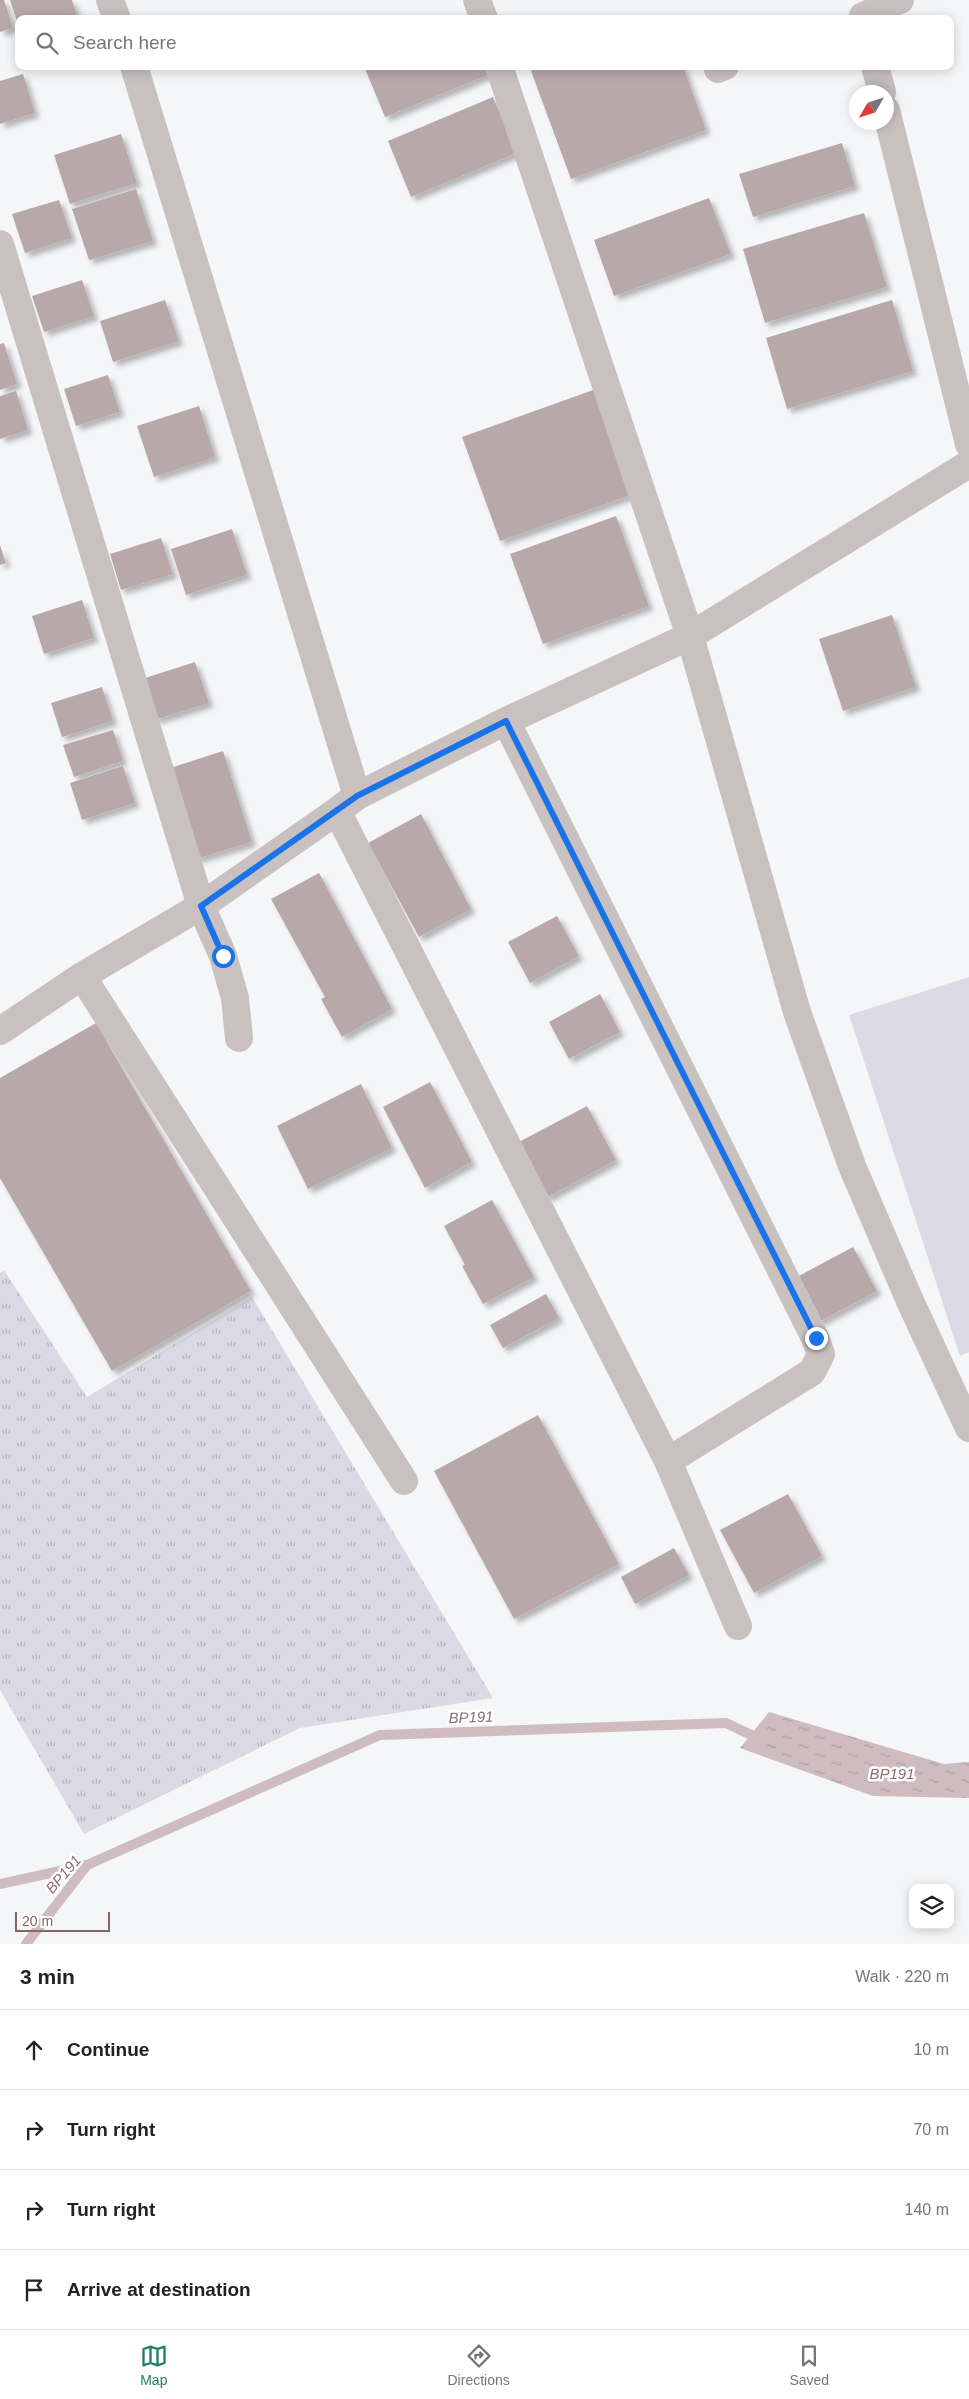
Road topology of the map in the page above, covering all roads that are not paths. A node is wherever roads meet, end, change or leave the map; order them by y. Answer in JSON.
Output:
{"nodes":[{"id":1,"x":110,"y":0,"type":"edge"},
{"id":2,"x":477,"y":0,"type":"edge"},
{"id":3,"x":900,"y":0,"type":"edge"},
{"id":4,"x":116,"y":15,"type":"edge"},
{"id":5,"x":483,"y":15,"type":"edge"},
{"id":6,"x":868,"y":15,"type":"edge"},
{"id":7,"x":135,"y":70,"type":"edge"},
{"id":8,"x":501,"y":70,"type":"edge"},
{"id":9,"x":877,"y":70,"type":"edge"},
{"id":10,"x":880,"y":85,"type":"edge"},
{"id":11,"x":891,"y":130,"type":"edge"},
{"id":12,"x":0,"y":244,"type":"edge"},
{"id":13,"x":6,"y":285,"type":"edge"},
{"id":14,"x":969,"y":444,"type":"edge"},
{"id":15,"x":969,"y":464,"type":"edge"},
{"id":16,"x":690,"y":636,"type":"junction"},
{"id":17,"x":506,"y":721,"type":"junction"},
{"id":18,"x":347,"y":804,"type":"junction"},
{"id":19,"x":201,"y":906,"type":"junction"},
{"id":20,"x":82,"y":976,"type":"junction"},
{"id":21,"x":0,"y":1031,"type":"edge"},
{"id":22,"x":239,"y":1038,"type":"dead end"},
{"id":23,"x":969,"y":1428,"type":"edge"},
{"id":24,"x":668,"y":1461,"type":"junction"},
{"id":25,"x":404,"y":1481,"type":"dead end"},
{"id":26,"x":738,"y":1626,"type":"dead end"}],
"edges":[{"from":1,"to":4,"type":"street"},
{"from":2,"to":5,"type":"street"},
{"from":3,"to":6,"type":"street"},
{"from":7,"to":18,"type":"street"},
{"from":8,"to":16,"type":"street"},
{"from":9,"to":10,"type":"street"},
{"from":11,"to":14,"type":"street"},
{"from":12,"to":13,"type":"street"},
{"from":13,"to":19,"type":"street"},
{"from":15,"to":16,"type":"street"},
{"from":16,"to":17,"type":"street"},
{"from":16,"to":23,"type":"street"},
{"from":17,"to":18,"type":"street"},
{"from":17,"to":24,"type":"street"},
{"from":18,"to":19,"type":"street"},
{"from":18,"to":24,"type":"street"},
{"from":19,"to":20,"type":"street"},
{"from":19,"to":22,"type":"street"},
{"from":20,"to":21,"type":"street"},
{"from":20,"to":25,"type":"street"},
{"from":24,"to":26,"type":"street"}]}
